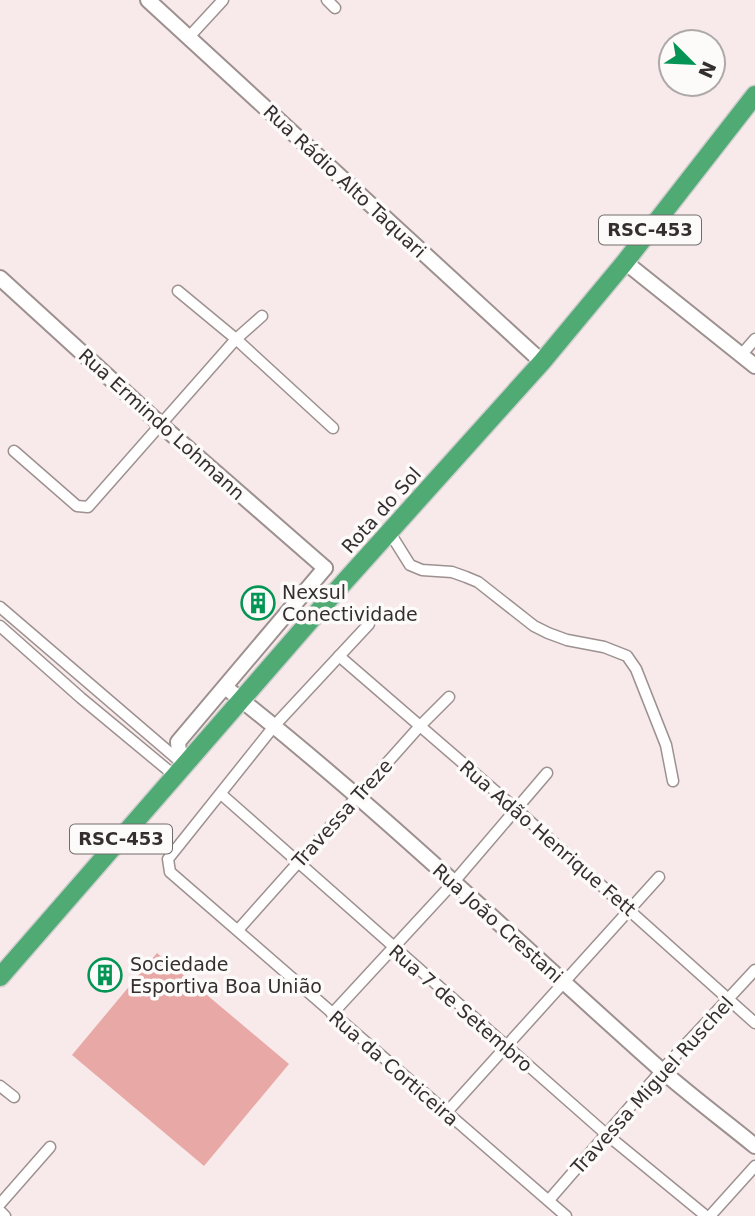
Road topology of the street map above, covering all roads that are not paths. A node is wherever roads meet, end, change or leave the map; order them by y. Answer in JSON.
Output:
{"nodes":[{"id":1,"x":148,"y":0,"type":"edge"},
{"id":2,"x":223,"y":0,"type":"edge"},
{"id":3,"x":188,"y":38,"type":"junction"},
{"id":4,"x":755,"y":95,"type":"edge"},
{"id":5,"x":748,"y":114,"type":"edge"},
{"id":6,"x":625,"y":262,"type":"junction"},
{"id":7,"x":0,"y":278,"type":"edge"},
{"id":8,"x":178,"y":291,"type":"dead end"},
{"id":9,"x":262,"y":316,"type":"dead end"},
{"id":10,"x":236,"y":339,"type":"junction"},
{"id":11,"x":755,"y":339,"type":"edge"},
{"id":12,"x":742,"y":354,"type":"junction"},
{"id":13,"x":541,"y":362,"type":"junction"},
{"id":14,"x":755,"y":366,"type":"edge"},
{"id":15,"x":160,"y":424,"type":"junction"},
{"id":16,"x":333,"y":428,"type":"dead end"},
{"id":17,"x":14,"y":452,"type":"dead end"},
{"id":18,"x":390,"y":533,"type":"junction"},
{"id":19,"x":325,"y":568,"type":"junction"},
{"id":20,"x":356,"y":570,"type":"junction"},
{"id":21,"x":2,"y":617,"type":"edge"},
{"id":22,"x":369,"y":624,"type":"dead end"},
{"id":23,"x":339,"y":656,"type":"junction"},
{"id":24,"x":225,"y":687,"type":"junction"},
{"id":25,"x":449,"y":697,"type":"dead end"},
{"id":26,"x":242,"y":700,"type":"junction"},
{"id":27,"x":275,"y":725,"type":"junction"},
{"id":28,"x":419,"y":727,"type":"junction"},
{"id":29,"x":177,"y":761,"type":"junction"},
{"id":30,"x":547,"y":773,"type":"dead end"},
{"id":31,"x":673,"y":781,"type":"dead end"},
{"id":32,"x":221,"y":794,"type":"junction"},
{"id":33,"x":357,"y":796,"type":"junction"},
{"id":34,"x":516,"y":809,"type":"junction"},
{"id":35,"x":297,"y":864,"type":"junction"},
{"id":36,"x":659,"y":877,"type":"dead end"},
{"id":37,"x":453,"y":883,"type":"junction"},
{"id":38,"x":630,"y":910,"type":"junction"},
{"id":39,"x":238,"y":930,"type":"junction"},
{"id":40,"x":393,"y":948,"type":"junction"},
{"id":41,"x":755,"y":970,"type":"edge"},
{"id":42,"x":0,"y":977,"type":"edge"},
{"id":43,"x":565,"y":982,"type":"junction"},
{"id":44,"x":729,"y":1000,"type":"junction"},
{"id":45,"x":332,"y":1014,"type":"junction"},
{"id":46,"x":755,"y":1023,"type":"edge"},
{"id":47,"x":506,"y":1047,"type":"junction"},
{"id":48,"x":662,"y":1070,"type":"junction"},
{"id":49,"x":0,"y":1086,"type":"edge"},
{"id":50,"x":14,"y":1097,"type":"dead end"},
{"id":51,"x":446,"y":1113,"type":"junction"},
{"id":52,"x":606,"y":1134,"type":"junction"},
{"id":53,"x":755,"y":1146,"type":"edge"},
{"id":54,"x":50,"y":1147,"type":"dead end"},
{"id":55,"x":755,"y":1166,"type":"edge"},
{"id":56,"x":549,"y":1200,"type":"junction"},
{"id":57,"x":0,"y":1204,"type":"edge"},
{"id":58,"x":0,"y":1211,"type":"edge"},
{"id":59,"x":5,"y":1216,"type":"edge"},
{"id":60,"x":566,"y":1216,"type":"edge"},
{"id":61,"x":708,"y":1216,"type":"edge"}],
"edges":[{"from":1,"to":3,"type":"street","name":"Rua Rádio Alto Taquari"},
{"from":2,"to":3,"type":"street"},
{"from":3,"to":13,"type":"street","name":"Rua Rádio Alto Taquari"},
{"from":4,"to":5,"type":"highway","name":"Rota do Sol","number":"RSC-453"},
{"from":5,"to":6,"type":"highway","name":"Rota do Sol","number":"RSC-453"},
{"from":6,"to":12,"type":"street"},
{"from":6,"to":13,"type":"highway","name":"Rota do Sol","number":"RSC-453"},
{"from":7,"to":15,"type":"street","name":"Rua Ermindo Lohmann"},
{"from":8,"to":10,"type":"street"},
{"from":9,"to":10,"type":"street"},
{"from":10,"to":15,"type":"street"},
{"from":10,"to":16,"type":"street"},
{"from":11,"to":12,"type":"street"},
{"from":12,"to":14,"type":"street"},
{"from":13,"to":18,"type":"highway","name":"Rota do Sol","number":"RSC-453"},
{"from":15,"to":17,"type":"street"},
{"from":15,"to":19,"type":"street","name":"Rua Ermindo Lohmann"},
{"from":18,"to":20,"type":"highway","name":"Rota do Sol","number":"RSC-453"},
{"from":18,"to":31,"type":"street"},
{"from":19,"to":20,"type":"street"},
{"from":19,"to":24,"type":"street"},
{"from":20,"to":26,"type":"highway","name":"Rota do Sol","number":"RSC-453"},
{"from":21,"to":29,"type":"street"},
{"from":21,"to":29,"type":"street"},
{"from":22,"to":23,"type":"street"},
{"from":23,"to":27,"type":"street"},
{"from":23,"to":28,"type":"street","name":"Rua Adão Henrique Fett"},
{"from":24,"to":26,"type":"street","name":"Rua João Crestani"},
{"from":24,"to":29,"type":"street"},
{"from":25,"to":28,"type":"street","name":"Travessa Treze"},
{"from":26,"to":27,"type":"street","name":"Rua João Crestani"},
{"from":26,"to":29,"type":"highway","name":"Rota do Sol","number":"RSC-453"},
{"from":27,"to":32,"type":"street"},
{"from":27,"to":33,"type":"street","name":"Rua João Crestani"},
{"from":28,"to":33,"type":"street","name":"Travessa Treze"},
{"from":28,"to":34,"type":"street","name":"Rua Adão Henrique Fett"},
{"from":29,"to":42,"type":"highway","name":"Rota do Sol","number":"RSC-453"},
{"from":30,"to":34,"type":"street"},
{"from":32,"to":35,"type":"street","name":"Rua 7 de Setembro"},
{"from":32,"to":39,"type":"street","name":"Rua da Corticeira"},
{"from":33,"to":35,"type":"street","name":"Travessa Treze"},
{"from":33,"to":37,"type":"street","name":"Rua João Crestani"},
{"from":34,"to":37,"type":"street"},
{"from":34,"to":38,"type":"street","name":"Rua Adão Henrique Fett"},
{"from":35,"to":39,"type":"street","name":"Travessa Treze"},
{"from":35,"to":40,"type":"street","name":"Rua 7 de Setembro"},
{"from":36,"to":38,"type":"street"},
{"from":37,"to":40,"type":"street"},
{"from":37,"to":43,"type":"street","name":"Rua João Crestani"},
{"from":38,"to":43,"type":"street"},
{"from":38,"to":44,"type":"street","name":"Rua Adão Henrique Fett"},
{"from":39,"to":45,"type":"street","name":"Rua da Corticeira"},
{"from":40,"to":45,"type":"street"},
{"from":40,"to":47,"type":"street","name":"Rua 7 de Setembro"},
{"from":41,"to":44,"type":"street","name":"Travessa Miguel Ruschel"},
{"from":43,"to":47,"type":"street"},
{"from":43,"to":48,"type":"street","name":"Rua João Crestani"},
{"from":44,"to":46,"type":"street","name":"Rua Adão Henrique Fett"},
{"from":44,"to":48,"type":"street","name":"Travessa Miguel Ruschel"},
{"from":45,"to":51,"type":"street","name":"Rua da Corticeira"},
{"from":47,"to":51,"type":"street"},
{"from":47,"to":52,"type":"street","name":"Rua 7 de Setembro"},
{"from":48,"to":52,"type":"street","name":"Travessa Miguel Ruschel"},
{"from":48,"to":53,"type":"street","name":"Rua João Crestani"},
{"from":49,"to":50,"type":"street"},
{"from":51,"to":56,"type":"street","name":"Rua da Corticeira"},
{"from":52,"to":56,"type":"street","name":"Travessa Miguel Ruschel"},
{"from":52,"to":61,"type":"street","name":"Rua 7 de Setembro"},
{"from":54,"to":57,"type":"street"},
{"from":55,"to":61,"type":"street"},
{"from":56,"to":60,"type":"street","name":"Rua da Corticeira"},
{"from":58,"to":59,"type":"street"}]}
